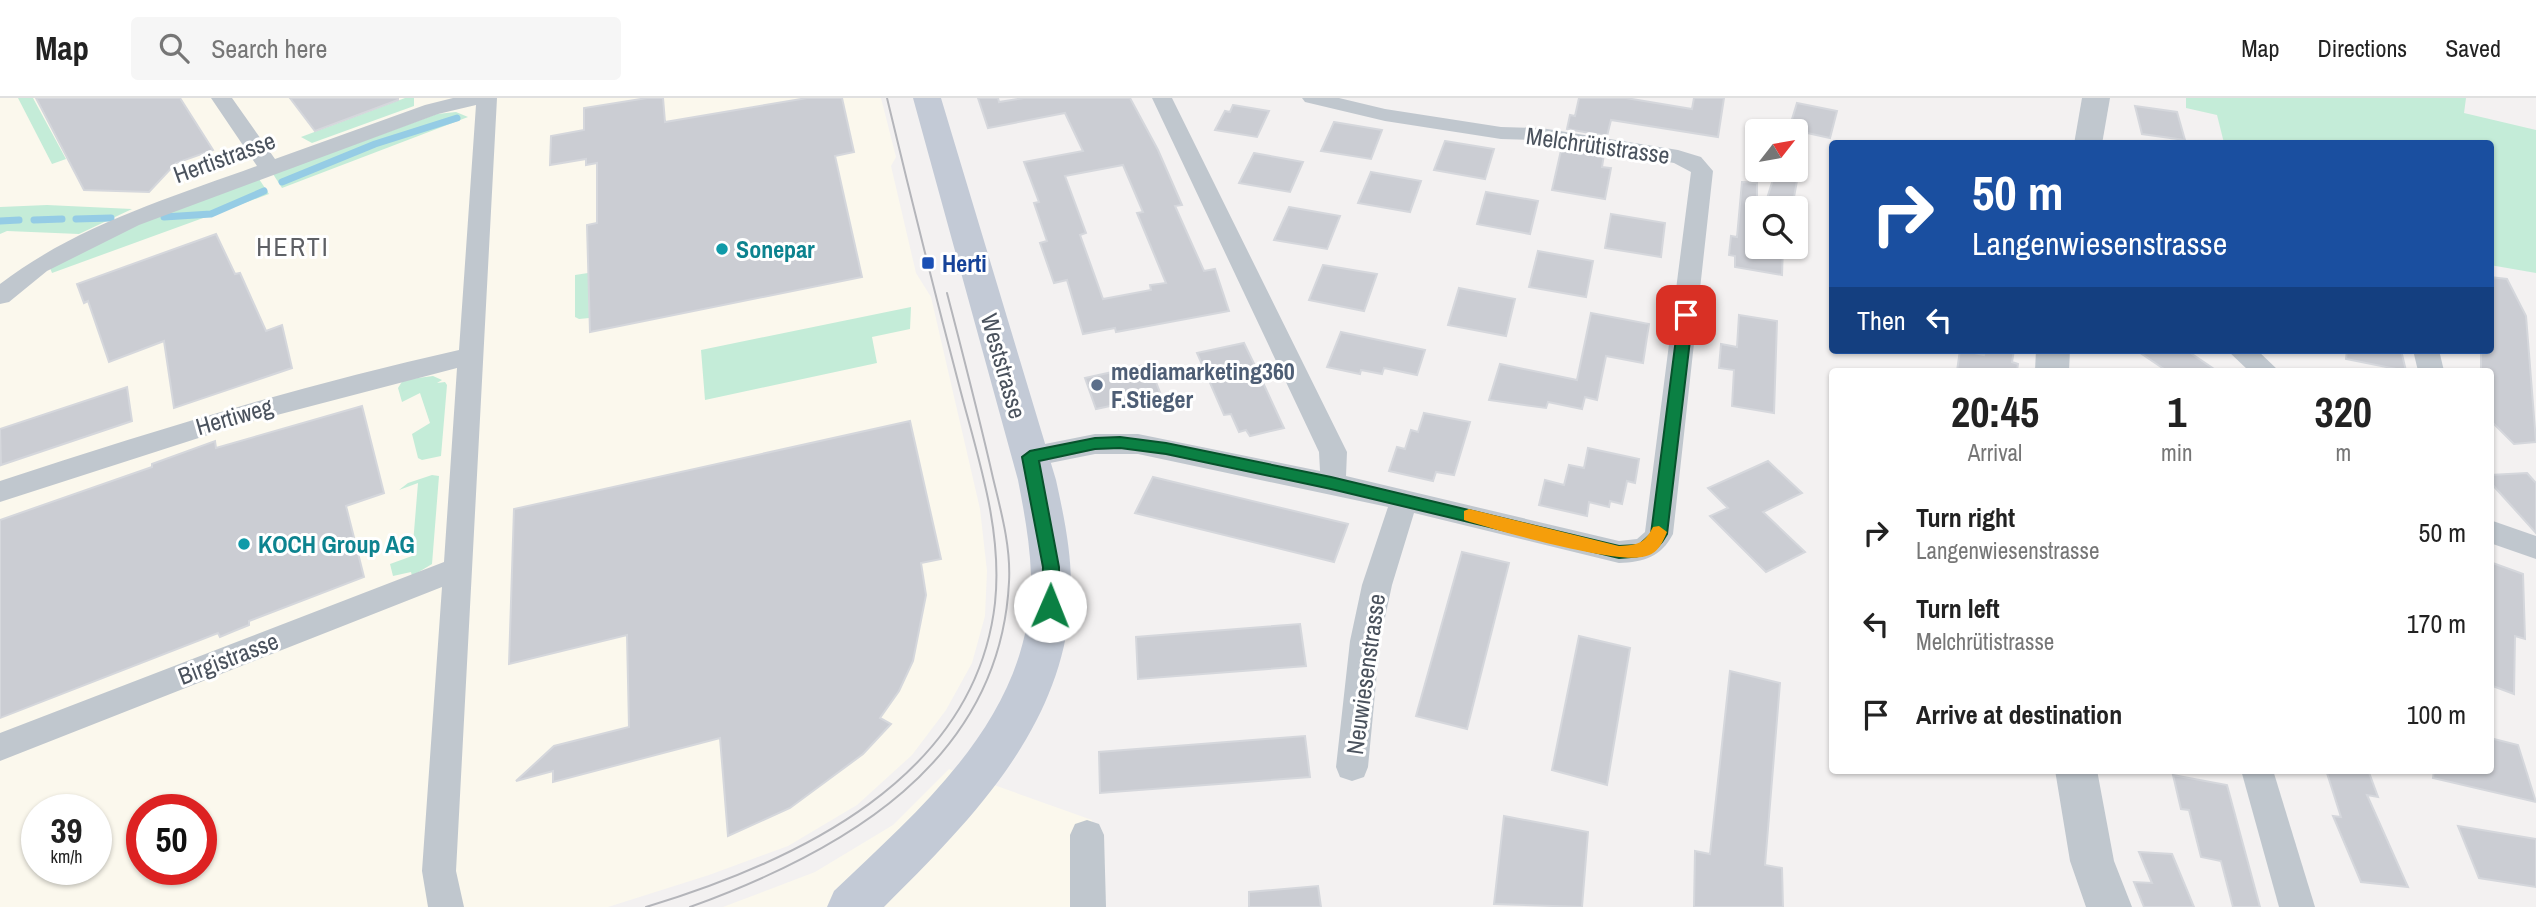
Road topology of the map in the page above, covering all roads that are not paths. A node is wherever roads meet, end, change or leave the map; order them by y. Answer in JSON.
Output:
{"nodes":[{"id":1,"x":221,"y":98,"type":"edge"},
{"id":2,"x":481,"y":98,"type":"edge"},
{"id":3,"x":487,"y":98,"type":"edge"},
{"id":4,"x":927,"y":98,"type":"edge"},
{"id":5,"x":1162,"y":98,"type":"edge"},
{"id":6,"x":1312,"y":98,"type":"edge"},
{"id":7,"x":2095,"y":99,"type":"edge"},
{"id":8,"x":2089,"y":140,"type":"edge"},
{"id":9,"x":270,"y":168,"type":"junction"},
{"id":10,"x":0,"y":296,"type":"edge"},
{"id":11,"x":2245,"y":354,"type":"edge"},
{"id":12,"x":472,"y":356,"type":"junction"},
{"id":13,"x":2262,"y":368,"type":"edge"},
{"id":14,"x":1030,"y":457,"type":"junction"},
{"id":15,"x":1331,"y":483,"type":"junction"},
{"id":16,"x":0,"y":492,"type":"edge"},
{"id":17,"x":1404,"y":500,"type":"junction"},
{"id":18,"x":2494,"y":532,"type":"edge"},
{"id":19,"x":2536,"y":548,"type":"edge"},
{"id":20,"x":455,"y":570,"type":"junction"},
{"id":21,"x":0,"y":747,"type":"edge"},
{"id":22,"x":1352,"y":767,"type":"dead end"},
{"id":23,"x":2077,"y":774,"type":"edge"},
{"id":24,"x":2258,"y":774,"type":"edge"},
{"id":25,"x":1087,"y":835,"type":"dead end"},
{"id":26,"x":446,"y":907,"type":"edge"},
{"id":27,"x":851,"y":907,"type":"edge"},
{"id":28,"x":1088,"y":907,"type":"edge"},
{"id":29,"x":2109,"y":907,"type":"edge"},
{"id":30,"x":2297,"y":907,"type":"edge"}],
"edges":[{"from":1,"to":9,"type":"street"},
{"from":2,"to":9,"type":"street","name":"Hertistrasse"},
{"from":3,"to":12,"type":"street"},
{"from":4,"to":14,"type":"main road","name":"Weststrasse"},
{"from":5,"to":15,"type":"street"},
{"from":6,"to":17,"type":"street","name":"Melchrütistrasse"},
{"from":7,"to":8,"type":"street"},
{"from":9,"to":10,"type":"street","name":"Hertistrasse"},
{"from":11,"to":13,"type":"street"},
{"from":12,"to":16,"type":"street","name":"Hertiweg"},
{"from":12,"to":20,"type":"street"},
{"from":14,"to":15,"type":"street"},
{"from":14,"to":27,"type":"main road","name":"Weststrasse"},
{"from":15,"to":17,"type":"street"},
{"from":17,"to":22,"type":"street","name":"Neuwiesenstrasse"},
{"from":18,"to":19,"type":"street"},
{"from":20,"to":21,"type":"street","name":"Birgistrasse"},
{"from":20,"to":26,"type":"street"},
{"from":23,"to":29,"type":"street"},
{"from":24,"to":30,"type":"street"},
{"from":25,"to":28,"type":"street"}]}
